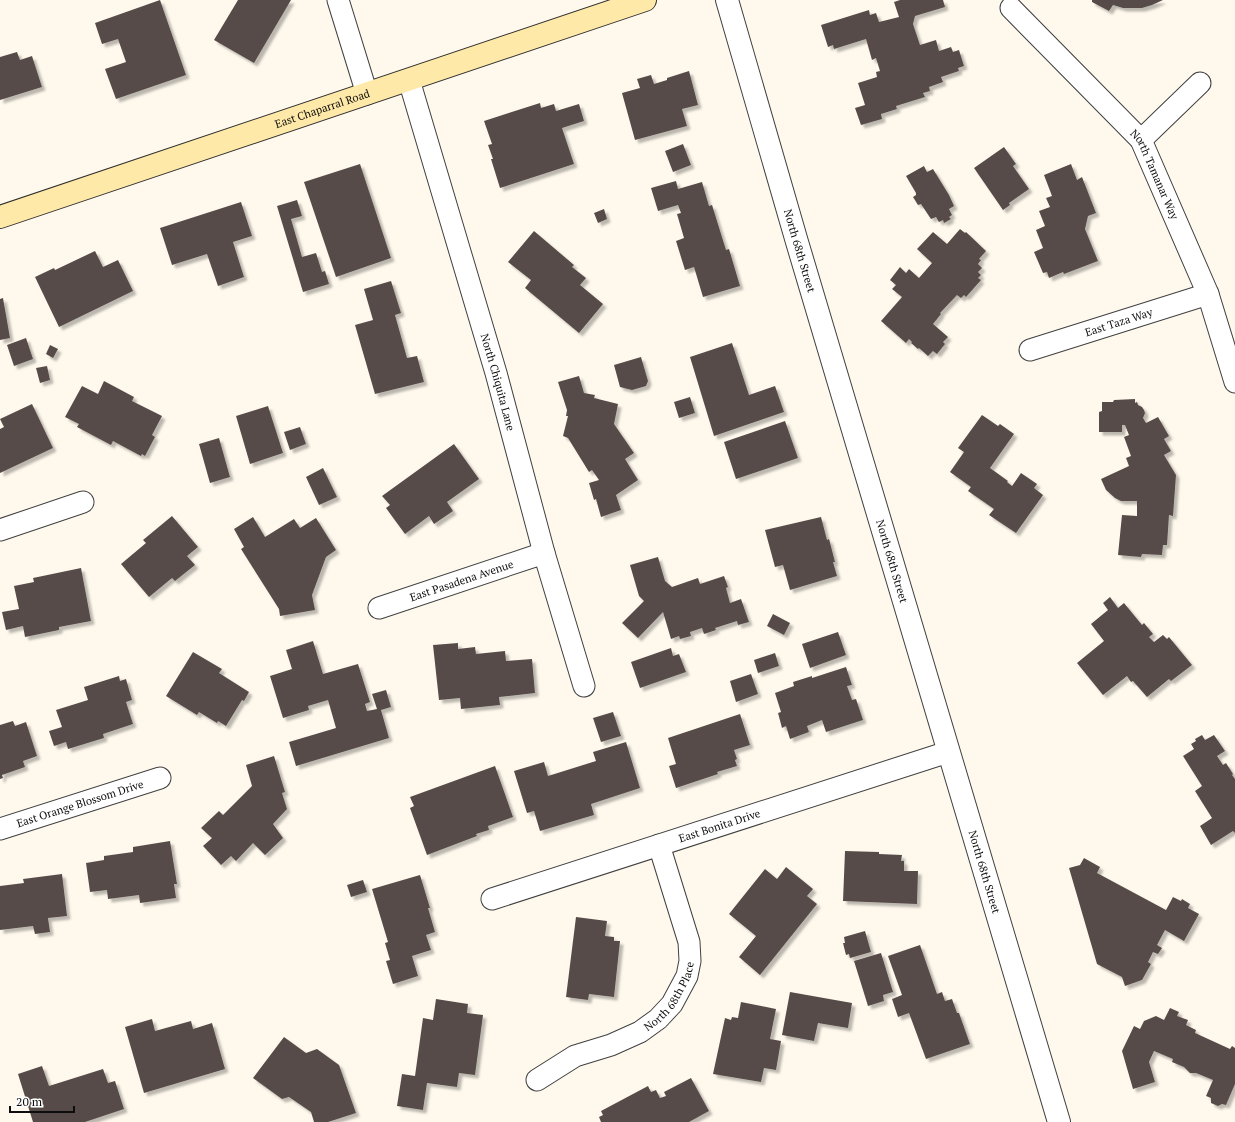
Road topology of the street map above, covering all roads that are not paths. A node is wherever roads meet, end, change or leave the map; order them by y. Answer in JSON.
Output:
{"nodes":[{"id":1,"x":338,"y":0,"type":"edge"},
{"id":2,"x":645,"y":0,"type":"edge"},
{"id":3,"x":727,"y":0,"type":"edge"},
{"id":4,"x":1011,"y":8,"type":"dead end"},
{"id":5,"x":409,"y":80,"type":"junction"},
{"id":6,"x":1200,"y":83,"type":"dead end"},
{"id":7,"x":367,"y":94,"type":"junction"},
{"id":8,"x":1142,"y":140,"type":"junction"},
{"id":9,"x":0,"y":217,"type":"edge"},
{"id":10,"x":1208,"y":294,"type":"junction"},
{"id":11,"x":1030,"y":350,"type":"dead end"},
{"id":12,"x":1235,"y":382,"type":"edge"},
{"id":13,"x":83,"y":502,"type":"dead end"},
{"id":14,"x":0,"y":530,"type":"edge"},
{"id":15,"x":544,"y":553,"type":"junction"},
{"id":16,"x":379,"y":608,"type":"dead end"},
{"id":17,"x":584,"y":686,"type":"dead end"},
{"id":18,"x":948,"y":752,"type":"junction"},
{"id":19,"x":160,"y":778,"type":"dead end"},
{"id":20,"x":0,"y":829,"type":"edge"},
{"id":21,"x":659,"y":845,"type":"junction"},
{"id":22,"x":492,"y":899,"type":"dead end"},
{"id":23,"x":537,"y":1080,"type":"dead end"},
{"id":24,"x":1059,"y":1122,"type":"edge"}],
"edges":[{"from":1,"to":7,"type":"street"},
{"from":2,"to":5,"type":"main road","name":"East Chaparral Road"},
{"from":3,"to":18,"type":"street","name":"North 68th Street"},
{"from":4,"to":8,"type":"street","name":"North Tamanar Way"},
{"from":5,"to":7,"type":"main road","name":"East Chaparral Road"},
{"from":5,"to":15,"type":"street","name":"North Chiquita Lane"},
{"from":6,"to":8,"type":"street"},
{"from":7,"to":9,"type":"main road","name":"East Chaparral Road"},
{"from":8,"to":10,"type":"street","name":"North Tamanar Way"},
{"from":10,"to":11,"type":"street","name":"East Taza Way"},
{"from":10,"to":12,"type":"street","name":"North Tamanar Way"},
{"from":13,"to":14,"type":"street"},
{"from":15,"to":16,"type":"street","name":"East Pasadena Avenue"},
{"from":15,"to":17,"type":"street","name":"North Chiquita Lane"},
{"from":18,"to":21,"type":"street","name":"East Bonita Drive"},
{"from":18,"to":24,"type":"street","name":"North 68th Street"},
{"from":19,"to":20,"type":"street","name":"East Orange Blossom Drive"},
{"from":21,"to":22,"type":"street","name":"East Bonita Drive"},
{"from":21,"to":23,"type":"street","name":"North 68th Place"}]}
